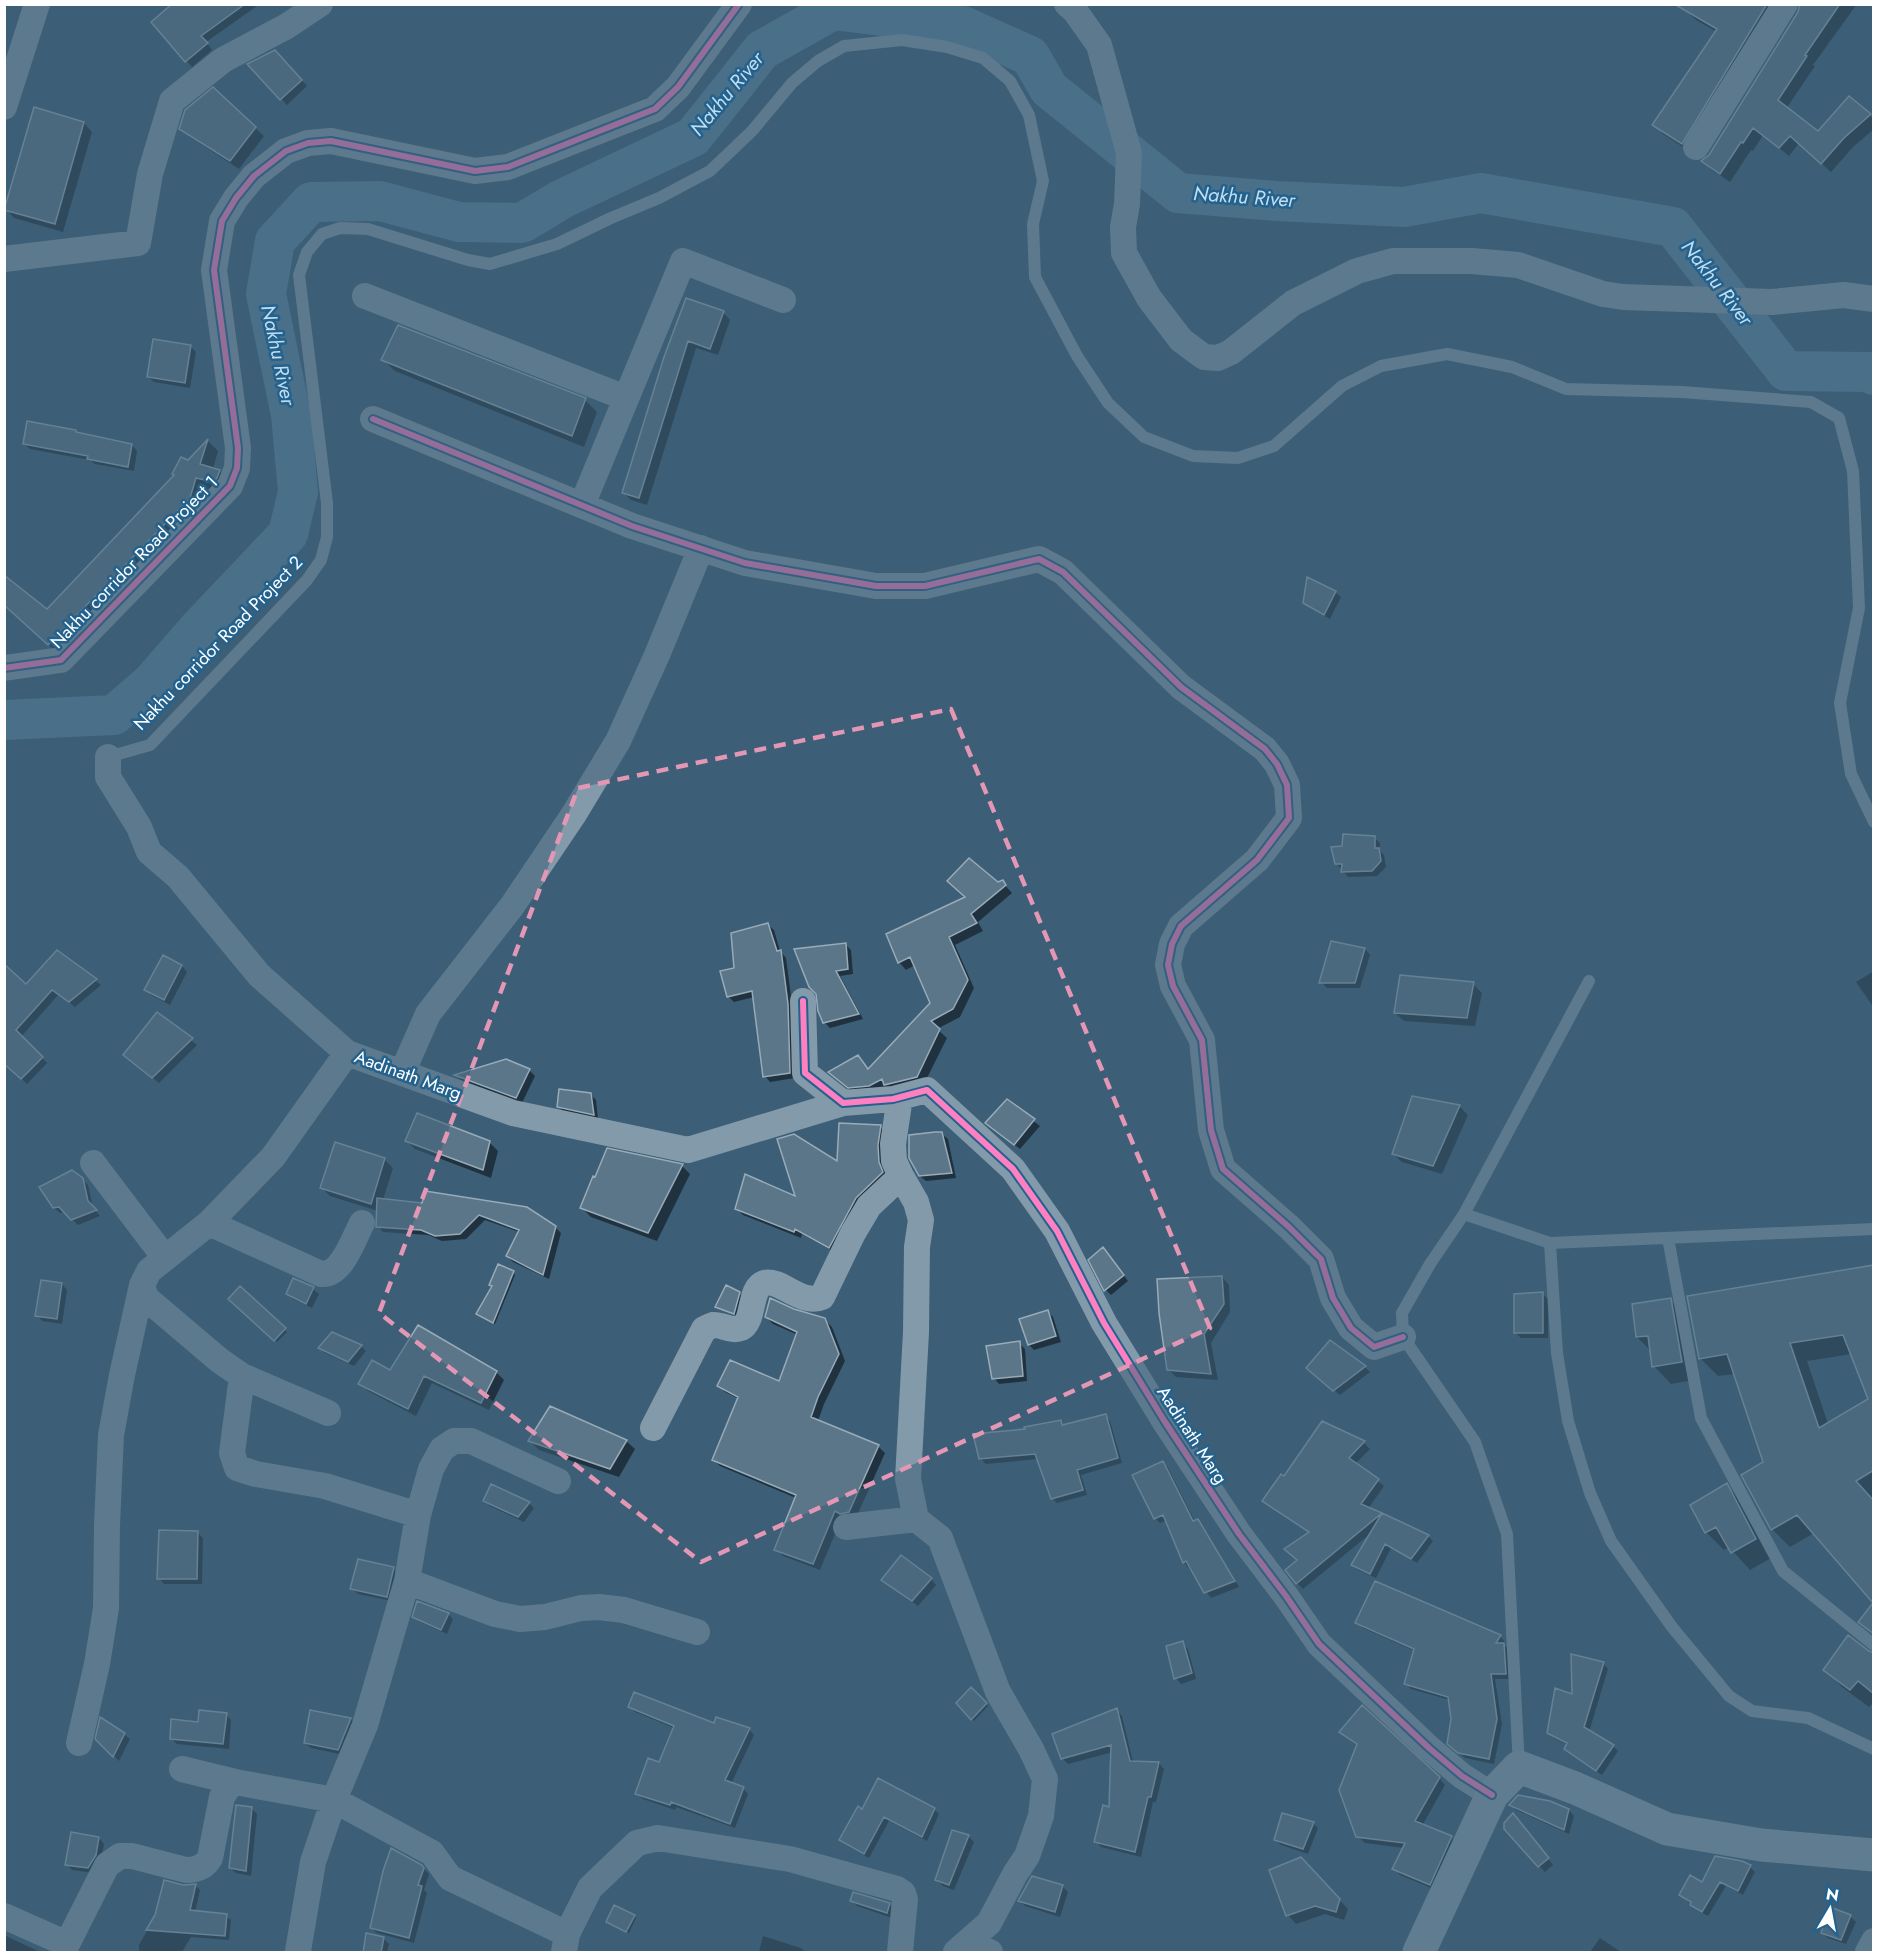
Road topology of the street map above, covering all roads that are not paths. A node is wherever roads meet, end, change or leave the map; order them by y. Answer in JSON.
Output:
{"nodes":[{"id":1,"x":37,"y":4,"type":"edge"},
{"id":2,"x":320,"y":4,"type":"edge"},
{"id":3,"x":739,"y":4,"type":"edge"},
{"id":4,"x":1067,"y":4,"type":"edge"},
{"id":5,"x":1785,"y":4,"type":"edge"},
{"id":6,"x":4,"y":106,"type":"edge"},
{"id":7,"x":1696,"y":147,"type":"dead end"},
{"id":8,"x":4,"y":259,"type":"edge"},
{"id":9,"x":365,"y":296,"type":"dead end"},
{"id":10,"x":1874,"y":299,"type":"edge"},
{"id":11,"x":783,"y":300,"type":"dead end"},
{"id":12,"x":626,"y":398,"type":"junction"},
{"id":13,"x":373,"y":419,"type":"dead end"},
{"id":14,"x":582,"y":505,"type":"junction"},
{"id":15,"x":701,"y":548,"type":"junction"},
{"id":16,"x":4,"y":668,"type":"edge"},
{"id":17,"x":108,"y":757,"type":"joint"},
{"id":18,"x":1874,"y":822,"type":"edge"},
{"id":19,"x":1589,"y":981,"type":"dead end"},
{"id":20,"x":803,"y":1001,"type":"dead end"},
{"id":21,"x":347,"y":1053,"type":"junction"},
{"id":22,"x":402,"y":1073,"type":"junction"},
{"id":23,"x":897,"y":1098,"type":"junction"},
{"id":24,"x":843,"y":1103,"type":"junction"},
{"id":25,"x":93,"y":1163,"type":"dead end"},
{"id":26,"x":901,"y":1176,"type":"junction"},
{"id":27,"x":1464,"y":1214,"type":"junction"},
{"id":28,"x":209,"y":1222,"type":"junction"},
{"id":29,"x":362,"y":1223,"type":"dead end"},
{"id":30,"x":1874,"y":1229,"type":"edge"},
{"id":31,"x":1668,"y":1238,"type":"junction"},
{"id":32,"x":1550,"y":1243,"type":"junction"},
{"id":33,"x":165,"y":1258,"type":"junction"},
{"id":34,"x":142,"y":1285,"type":"junction"},
{"id":35,"x":1403,"y":1337,"type":"junction"},
{"id":36,"x":242,"y":1376,"type":"junction"},
{"id":37,"x":328,"y":1413,"type":"dead end"},
{"id":38,"x":653,"y":1428,"type":"dead end"},
{"id":39,"x":558,"y":1481,"type":"dead end"},
{"id":40,"x":418,"y":1515,"type":"junction"},
{"id":41,"x":916,"y":1519,"type":"junction"},
{"id":42,"x":846,"y":1527,"type":"dead end"},
{"id":43,"x":407,"y":1581,"type":"junction"},
{"id":44,"x":697,"y":1632,"type":"dead end"},
{"id":45,"x":1874,"y":1645,"type":"edge"},
{"id":46,"x":79,"y":1743,"type":"dead end"},
{"id":47,"x":1874,"y":1749,"type":"edge"},
{"id":48,"x":1519,"y":1767,"type":"junction"},
{"id":49,"x":182,"y":1769,"type":"dead end"},
{"id":50,"x":235,"y":1782,"type":"junction"},
{"id":51,"x":1492,"y":1796,"type":"junction"},
{"id":52,"x":334,"y":1800,"type":"junction"},
{"id":53,"x":1874,"y":1855,"type":"edge"},
{"id":54,"x":4,"y":1916,"type":"edge"},
{"id":55,"x":1874,"y":1941,"type":"edge"},
{"id":56,"x":566,"y":1943,"type":"edge"},
{"id":57,"x":65,"y":1948,"type":"edge"},
{"id":58,"x":962,"y":1948,"type":"edge"},
{"id":59,"x":298,"y":1951,"type":"dead end"},
{"id":60,"x":900,"y":1953,"type":"edge"},
{"id":61,"x":990,"y":1953,"type":"edge"},
{"id":62,"x":1419,"y":1953,"type":"edge"},
{"id":63,"x":1868,"y":1953,"type":"edge"}],
"edges":[{"from":1,"to":6,"type":"street"},
{"from":2,"to":8,"type":"street"},
{"from":3,"to":16,"type":"street","name":"Nakhu corridor Road Project 1"},
{"from":4,"to":10,"type":"street"},
{"from":5,"to":7,"type":"street"},
{"from":9,"to":12,"type":"street"},
{"from":11,"to":12,"type":"street"},
{"from":12,"to":14,"type":"street"},
{"from":13,"to":14,"type":"street"},
{"from":14,"to":15,"type":"street"},
{"from":15,"to":22,"type":"street"},
{"from":15,"to":35,"type":"street"},
{"from":17,"to":18,"type":"lane","name":"Nakhu corridor Road Project 2"},
{"from":17,"to":21,"type":"street","name":"Aadinath Marg"},
{"from":19,"to":27,"type":"lane"},
{"from":20,"to":24,"type":"street"},
{"from":21,"to":22,"type":"street","name":"Aadinath Marg"},
{"from":21,"to":28,"type":"street"},
{"from":22,"to":24,"type":"street","name":"Aadinath Marg"},
{"from":23,"to":24,"type":"street","name":"Aadinath Marg"},
{"from":23,"to":26,"type":"street"},
{"from":23,"to":51,"type":"street","name":"Aadinath Marg"},
{"from":25,"to":33,"type":"street"},
{"from":26,"to":38,"type":"street"},
{"from":26,"to":41,"type":"street"},
{"from":27,"to":32,"type":"lane"},
{"from":27,"to":35,"type":"lane"},
{"from":28,"to":29,"type":"street"},
{"from":28,"to":33,"type":"street"},
{"from":30,"to":31,"type":"lane"},
{"from":31,"to":32,"type":"lane"},
{"from":31,"to":45,"type":"lane"},
{"from":32,"to":47,"type":"lane"},
{"from":33,"to":34,"type":"street"},
{"from":34,"to":36,"type":"street"},
{"from":34,"to":46,"type":"street"},
{"from":35,"to":48,"type":"lane"},
{"from":36,"to":37,"type":"street"},
{"from":36,"to":40,"type":"street"},
{"from":39,"to":40,"type":"street"},
{"from":40,"to":43,"type":"street"},
{"from":41,"to":42,"type":"street"},
{"from":41,"to":58,"type":"street"},
{"from":43,"to":44,"type":"street"},
{"from":43,"to":52,"type":"street"},
{"from":48,"to":51,"type":"street"},
{"from":48,"to":53,"type":"street"},
{"from":49,"to":50,"type":"street"},
{"from":50,"to":52,"type":"street"},
{"from":50,"to":57,"type":"street"},
{"from":51,"to":62,"type":"street"},
{"from":52,"to":56,"type":"street"},
{"from":52,"to":59,"type":"street"},
{"from":54,"to":57,"type":"street"},
{"from":55,"to":63,"type":"street"},
{"from":56,"to":60,"type":"street"},
{"from":58,"to":61,"type":"street"}]}
